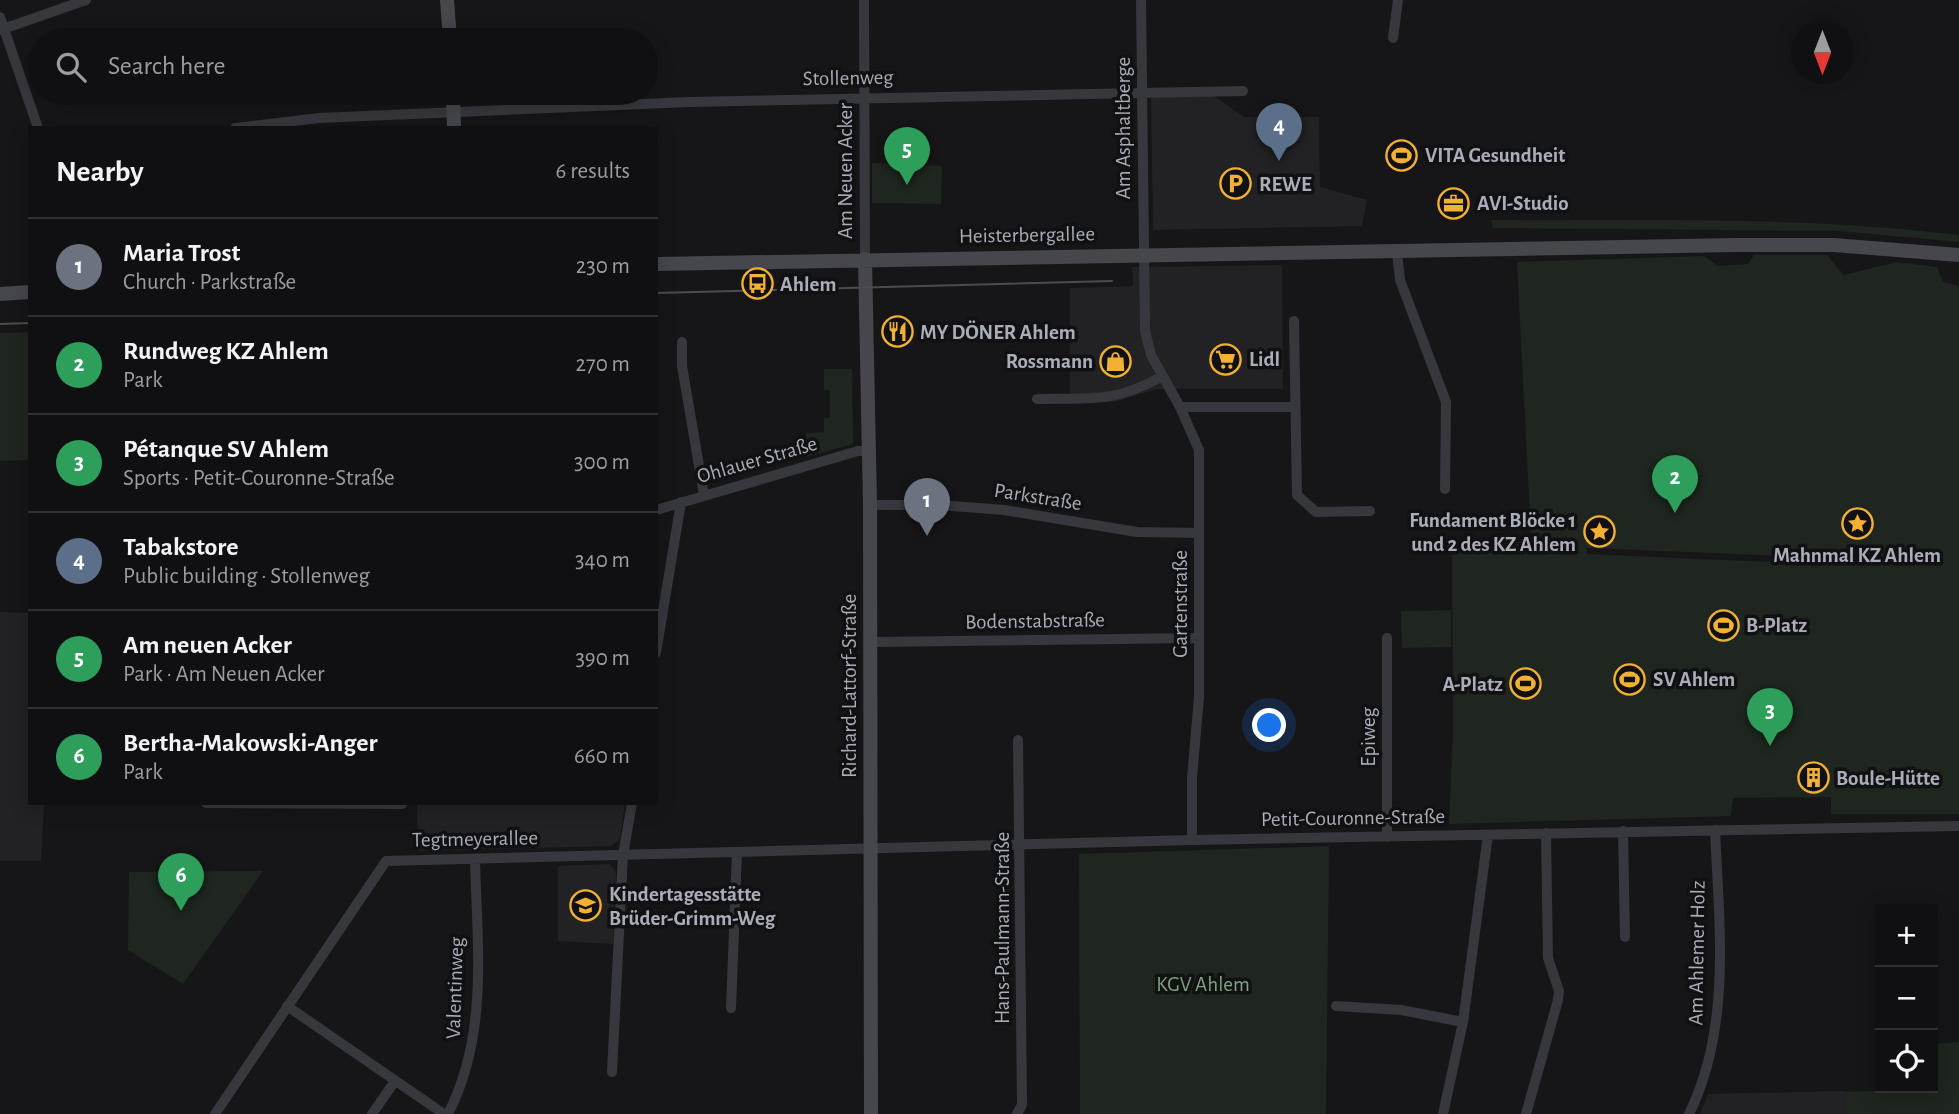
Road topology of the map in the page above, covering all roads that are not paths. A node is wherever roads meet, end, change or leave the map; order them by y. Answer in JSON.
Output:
{"nodes":[{"id":1,"x":86,"y":0,"type":"edge"},
{"id":2,"x":447,"y":0,"type":"edge"},
{"id":3,"x":864,"y":0,"type":"edge"},
{"id":4,"x":1142,"y":0,"type":"edge"},
{"id":5,"x":1398,"y":0,"type":"edge"},
{"id":6,"x":0,"y":17,"type":"edge"},
{"id":7,"x":449,"y":28,"type":"edge"},
{"id":8,"x":2,"y":29,"type":"edge"},
{"id":9,"x":1393,"y":38,"type":"dead end"},
{"id":10,"x":1242,"y":91,"type":"dead end"},
{"id":11,"x":1142,"y":92,"type":"junction"},
{"id":12,"x":864,"y":96,"type":"junction"},
{"id":13,"x":28,"y":100,"type":"edge"},
{"id":14,"x":30,"y":105,"type":"edge"},
{"id":15,"x":454,"y":121,"type":"edge"},
{"id":16,"x":37,"y":126,"type":"edge"},
{"id":17,"x":252,"y":126,"type":"edge"},
{"id":18,"x":1397,"y":252,"type":"junction"},
{"id":19,"x":1144,"y":255,"type":"junction"},
{"id":20,"x":1959,"y":255,"type":"edge"},
{"id":21,"x":865,"y":259,"type":"junction"},
{"id":22,"x":658,"y":264,"type":"edge"},
{"id":23,"x":28,"y":292,"type":"edge"},
{"id":24,"x":0,"y":293,"type":"edge"},
{"id":25,"x":1294,"y":321,"type":"dead end"},
{"id":26,"x":682,"y":342,"type":"dead end"},
{"id":27,"x":1161,"y":377,"type":"junction"},
{"id":28,"x":1037,"y":398,"type":"dead end"},
{"id":29,"x":1180,"y":407,"type":"junction"},
{"id":30,"x":1295,"y":407,"type":"junction"},
{"id":31,"x":869,"y":451,"type":"junction"},
{"id":32,"x":1445,"y":489,"type":"dead end"},
{"id":33,"x":704,"y":495,"type":"junction"},
{"id":34,"x":681,"y":502,"type":"junction"},
{"id":35,"x":870,"y":505,"type":"junction"},
{"id":36,"x":658,"y":509,"type":"edge"},
{"id":37,"x":1370,"y":511,"type":"dead end"},
{"id":38,"x":1199,"y":533,"type":"junction"},
{"id":39,"x":1199,"y":638,"type":"junction"},
{"id":40,"x":1387,"y":638,"type":"dead end"},
{"id":41,"x":658,"y":641,"type":"edge"},
{"id":42,"x":871,"y":642,"type":"junction"},
{"id":43,"x":1018,"y":740,"type":"dead end"},
{"id":44,"x":632,"y":805,"type":"edge"},
{"id":45,"x":1959,"y":826,"type":"edge"},
{"id":46,"x":1716,"y":830,"type":"junction"},
{"id":47,"x":1623,"y":831,"type":"junction"},
{"id":48,"x":1546,"y":834,"type":"junction"},
{"id":49,"x":1488,"y":835,"type":"junction"},
{"id":50,"x":1387,"y":837,"type":"junction"},
{"id":51,"x":1192,"y":840,"type":"junction"},
{"id":52,"x":1020,"y":845,"type":"junction"},
{"id":53,"x":871,"y":849,"type":"junction"},
{"id":54,"x":737,"y":852,"type":"junction"},
{"id":55,"x":622,"y":855,"type":"junction"},
{"id":56,"x":475,"y":859,"type":"junction"},
{"id":57,"x":1625,"y":937,"type":"dead end"},
{"id":58,"x":287,"y":1006,"type":"junction"},
{"id":59,"x":1336,"y":1006,"type":"dead end"},
{"id":60,"x":731,"y":1008,"type":"dead end"},
{"id":61,"x":1462,"y":1022,"type":"junction"},
{"id":62,"x":611,"y":1072,"type":"dead end"},
{"id":63,"x":395,"y":1081,"type":"junction"},
{"id":64,"x":215,"y":1114,"type":"edge"},
{"id":65,"x":372,"y":1114,"type":"edge"},
{"id":66,"x":446,"y":1114,"type":"edge"},
{"id":67,"x":871,"y":1114,"type":"edge"},
{"id":68,"x":1017,"y":1114,"type":"edge"},
{"id":69,"x":1443,"y":1114,"type":"edge"},
{"id":70,"x":1526,"y":1114,"type":"edge"},
{"id":71,"x":1689,"y":1114,"type":"edge"}],
"edges":[{"from":1,"to":8,"type":"street"},
{"from":2,"to":7,"type":"main road"},
{"from":3,"to":12,"type":"street","name":"Am Neuen Acker"},
{"from":4,"to":11,"type":"street","name":"Am Asphaltberge"},
{"from":5,"to":9,"type":"street"},
{"from":6,"to":8,"type":"street"},
{"from":8,"to":13,"type":"street"},
{"from":10,"to":11,"type":"street","name":"Stollenweg"},
{"from":11,"to":12,"type":"street","name":"Stollenweg"},
{"from":11,"to":19,"type":"street","name":"Am Asphaltberge"},
{"from":12,"to":15,"type":"street","name":"Stollenweg"},
{"from":12,"to":21,"type":"street","name":"Am Neuen Acker"},
{"from":14,"to":16,"type":"street"},
{"from":15,"to":17,"type":"street","name":"Stollenweg"},
{"from":18,"to":19,"type":"main road","name":"Heisterbergallee"},
{"from":18,"to":20,"type":"main road","name":"Heisterbergallee"},
{"from":18,"to":32,"type":"street"},
{"from":19,"to":21,"type":"main road","name":"Heisterbergallee"},
{"from":19,"to":27,"type":"street","name":"Gartenstraße"},
{"from":21,"to":22,"type":"main road","name":"Heisterbergallee"},
{"from":21,"to":31,"type":"main road","name":"Richard-Lattorf-Straße"},
{"from":23,"to":24,"type":"main road"},
{"from":25,"to":30,"type":"street"},
{"from":26,"to":33,"type":"street"},
{"from":27,"to":28,"type":"street"},
{"from":27,"to":29,"type":"street","name":"Gartenstraße"},
{"from":29,"to":30,"type":"street"},
{"from":29,"to":38,"type":"street","name":"Gartenstraße"},
{"from":30,"to":37,"type":"street"},
{"from":31,"to":33,"type":"street","name":"Ohlauer Straße"},
{"from":31,"to":35,"type":"main road","name":"Richard-Lattorf-Straße"},
{"from":33,"to":34,"type":"street","name":"Ohlauer Straße"},
{"from":34,"to":36,"type":"street","name":"Ohlauer Straße"},
{"from":34,"to":41,"type":"street"},
{"from":35,"to":38,"type":"street","name":"Parkstraße"},
{"from":35,"to":42,"type":"main road","name":"Richard-Lattorf-Straße"},
{"from":38,"to":39,"type":"street","name":"Gartenstraße"},
{"from":39,"to":42,"type":"street","name":"Bodenstabstraße"},
{"from":39,"to":51,"type":"street","name":"Gartenstraße"},
{"from":40,"to":50,"type":"street","name":"Epiweg"},
{"from":42,"to":53,"type":"main road","name":"Richard-Lattorf-Straße"},
{"from":43,"to":52,"type":"street","name":"Hans-Paulmann-Straße"},
{"from":44,"to":55,"type":"street"},
{"from":45,"to":46,"type":"street","name":"Petit-Couronne-Straße"},
{"from":46,"to":47,"type":"street","name":"Petit-Couronne-Straße"},
{"from":46,"to":71,"type":"street","name":"Am Ahlemer Holz"},
{"from":47,"to":48,"type":"street","name":"Petit-Couronne-Straße"},
{"from":47,"to":57,"type":"street"},
{"from":48,"to":49,"type":"street","name":"Petit-Couronne-Straße"},
{"from":48,"to":70,"type":"street"},
{"from":49,"to":50,"type":"street","name":"Petit-Couronne-Straße"},
{"from":49,"to":61,"type":"street"},
{"from":50,"to":51,"type":"street","name":"Petit-Couronne-Straße"},
{"from":51,"to":52,"type":"street","name":"Petit-Couronne-Straße"},
{"from":52,"to":53,"type":"street","name":"Petit-Couronne-Straße"},
{"from":52,"to":68,"type":"street","name":"Hans-Paulmann-Straße"},
{"from":53,"to":54,"type":"street","name":"Tegtmeyerallee"},
{"from":53,"to":67,"type":"main road","name":"Richard-Lattorf-Straße"},
{"from":54,"to":55,"type":"street","name":"Tegtmeyerallee"},
{"from":54,"to":60,"type":"street"},
{"from":55,"to":56,"type":"street","name":"Tegtmeyerallee"},
{"from":55,"to":62,"type":"street"},
{"from":56,"to":58,"type":"street","name":"Tegtmeyerallee"},
{"from":56,"to":66,"type":"street","name":"Valentinweg"},
{"from":58,"to":63,"type":"street"},
{"from":58,"to":64,"type":"street","name":"Tegtmeyerallee"},
{"from":59,"to":61,"type":"street"},
{"from":61,"to":69,"type":"street"},
{"from":63,"to":65,"type":"street"},
{"from":63,"to":66,"type":"street"}]}
